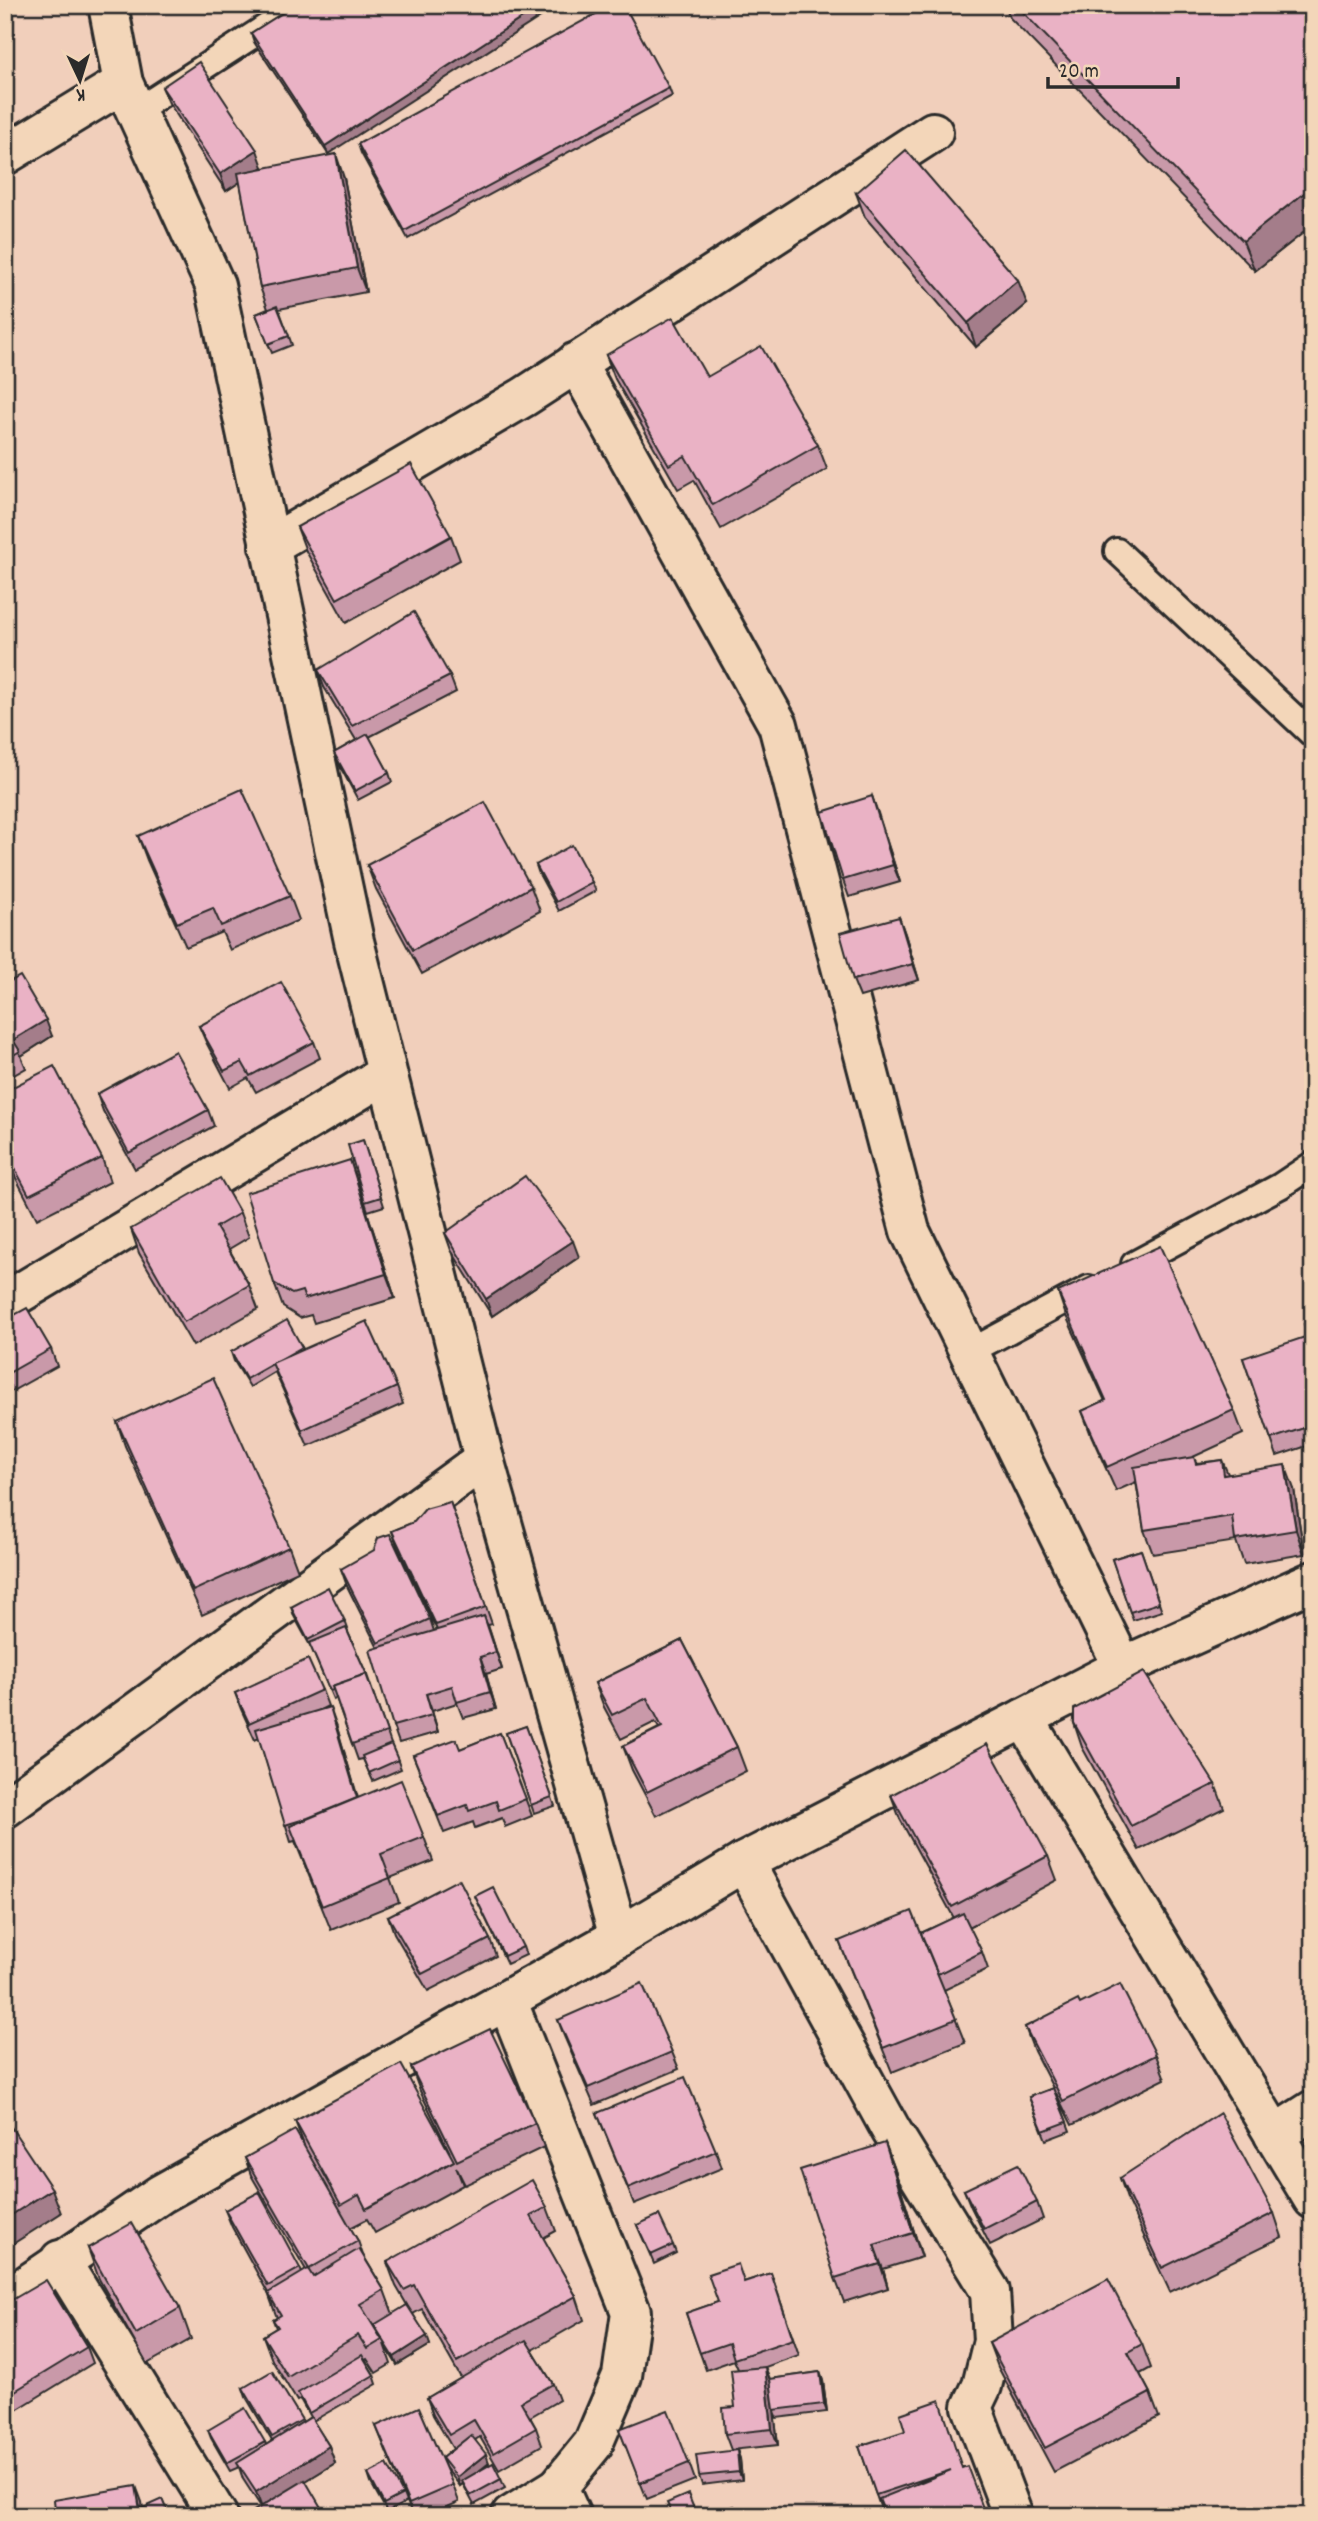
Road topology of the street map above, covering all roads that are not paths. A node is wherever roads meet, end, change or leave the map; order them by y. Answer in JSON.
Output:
{"nodes":[{"id":1,"x":108,"y":5,"type":"edge"},
{"id":2,"x":300,"y":5,"type":"edge"},
{"id":3,"x":130,"y":97,"type":"junction"},
{"id":4,"x":933,"y":132,"type":"dead end"},
{"id":5,"x":5,"y":155,"type":"edge"},
{"id":6,"x":576,"y":362,"type":"junction"},
{"id":7,"x":269,"y":546,"type":"junction"},
{"id":8,"x":1116,"y":551,"type":"dead end"},
{"id":9,"x":1313,"y":735,"type":"edge"},
{"id":10,"x":386,"y":1074,"type":"junction"},
{"id":11,"x":1313,"y":1164,"type":"edge"},
{"id":12,"x":10,"y":1288,"type":"edge"},
{"id":13,"x":969,"y":1352,"type":"junction"},
{"id":14,"x":484,"y":1459,"type":"junction"},
{"id":15,"x":1313,"y":1581,"type":"edge"},
{"id":16,"x":1123,"y":1667,"type":"junction"},
{"id":17,"x":1024,"y":1718,"type":"junction"},
{"id":18,"x":5,"y":1808,"type":"edge"},
{"id":19,"x":744,"y":1862,"type":"junction"},
{"id":20,"x":619,"y":1937,"type":"junction"},
{"id":21,"x":507,"y":2000,"type":"junction"},
{"id":22,"x":1313,"y":2110,"type":"edge"},
{"id":23,"x":1274,"y":2135,"type":"junction"},
{"id":24,"x":1313,"y":2199,"type":"edge"},
{"id":25,"x":60,"y":2260,"type":"junction"},
{"id":26,"x":5,"y":2300,"type":"edge"},
{"id":27,"x":565,"y":2501,"type":"edge"},
{"id":28,"x":218,"y":2516,"type":"edge"},
{"id":29,"x":511,"y":2516,"type":"edge"},
{"id":30,"x":1013,"y":2516,"type":"edge"}],
"edges":[{"from":1,"to":3,"type":"street"},
{"from":2,"to":3,"type":"lane"},
{"from":3,"to":5,"type":"street"},
{"from":3,"to":7,"type":"street"},
{"from":4,"to":6,"type":"street"},
{"from":6,"to":7,"type":"street"},
{"from":6,"to":13,"type":"street"},
{"from":7,"to":10,"type":"street"},
{"from":8,"to":9,"type":"lane"},
{"from":10,"to":12,"type":"street"},
{"from":10,"to":14,"type":"street"},
{"from":11,"to":13,"type":"lane"},
{"from":13,"to":16,"type":"street"},
{"from":14,"to":18,"type":"street"},
{"from":14,"to":20,"type":"street"},
{"from":15,"to":16,"type":"street"},
{"from":16,"to":17,"type":"street"},
{"from":17,"to":19,"type":"street"},
{"from":17,"to":23,"type":"street"},
{"from":19,"to":20,"type":"street"},
{"from":19,"to":30,"type":"street"},
{"from":20,"to":21,"type":"street"},
{"from":21,"to":25,"type":"street"},
{"from":21,"to":27,"type":"street"},
{"from":22,"to":23,"type":"street"},
{"from":23,"to":24,"type":"street"},
{"from":25,"to":26,"type":"street"},
{"from":25,"to":28,"type":"street"},
{"from":27,"to":29,"type":"street"}]}
